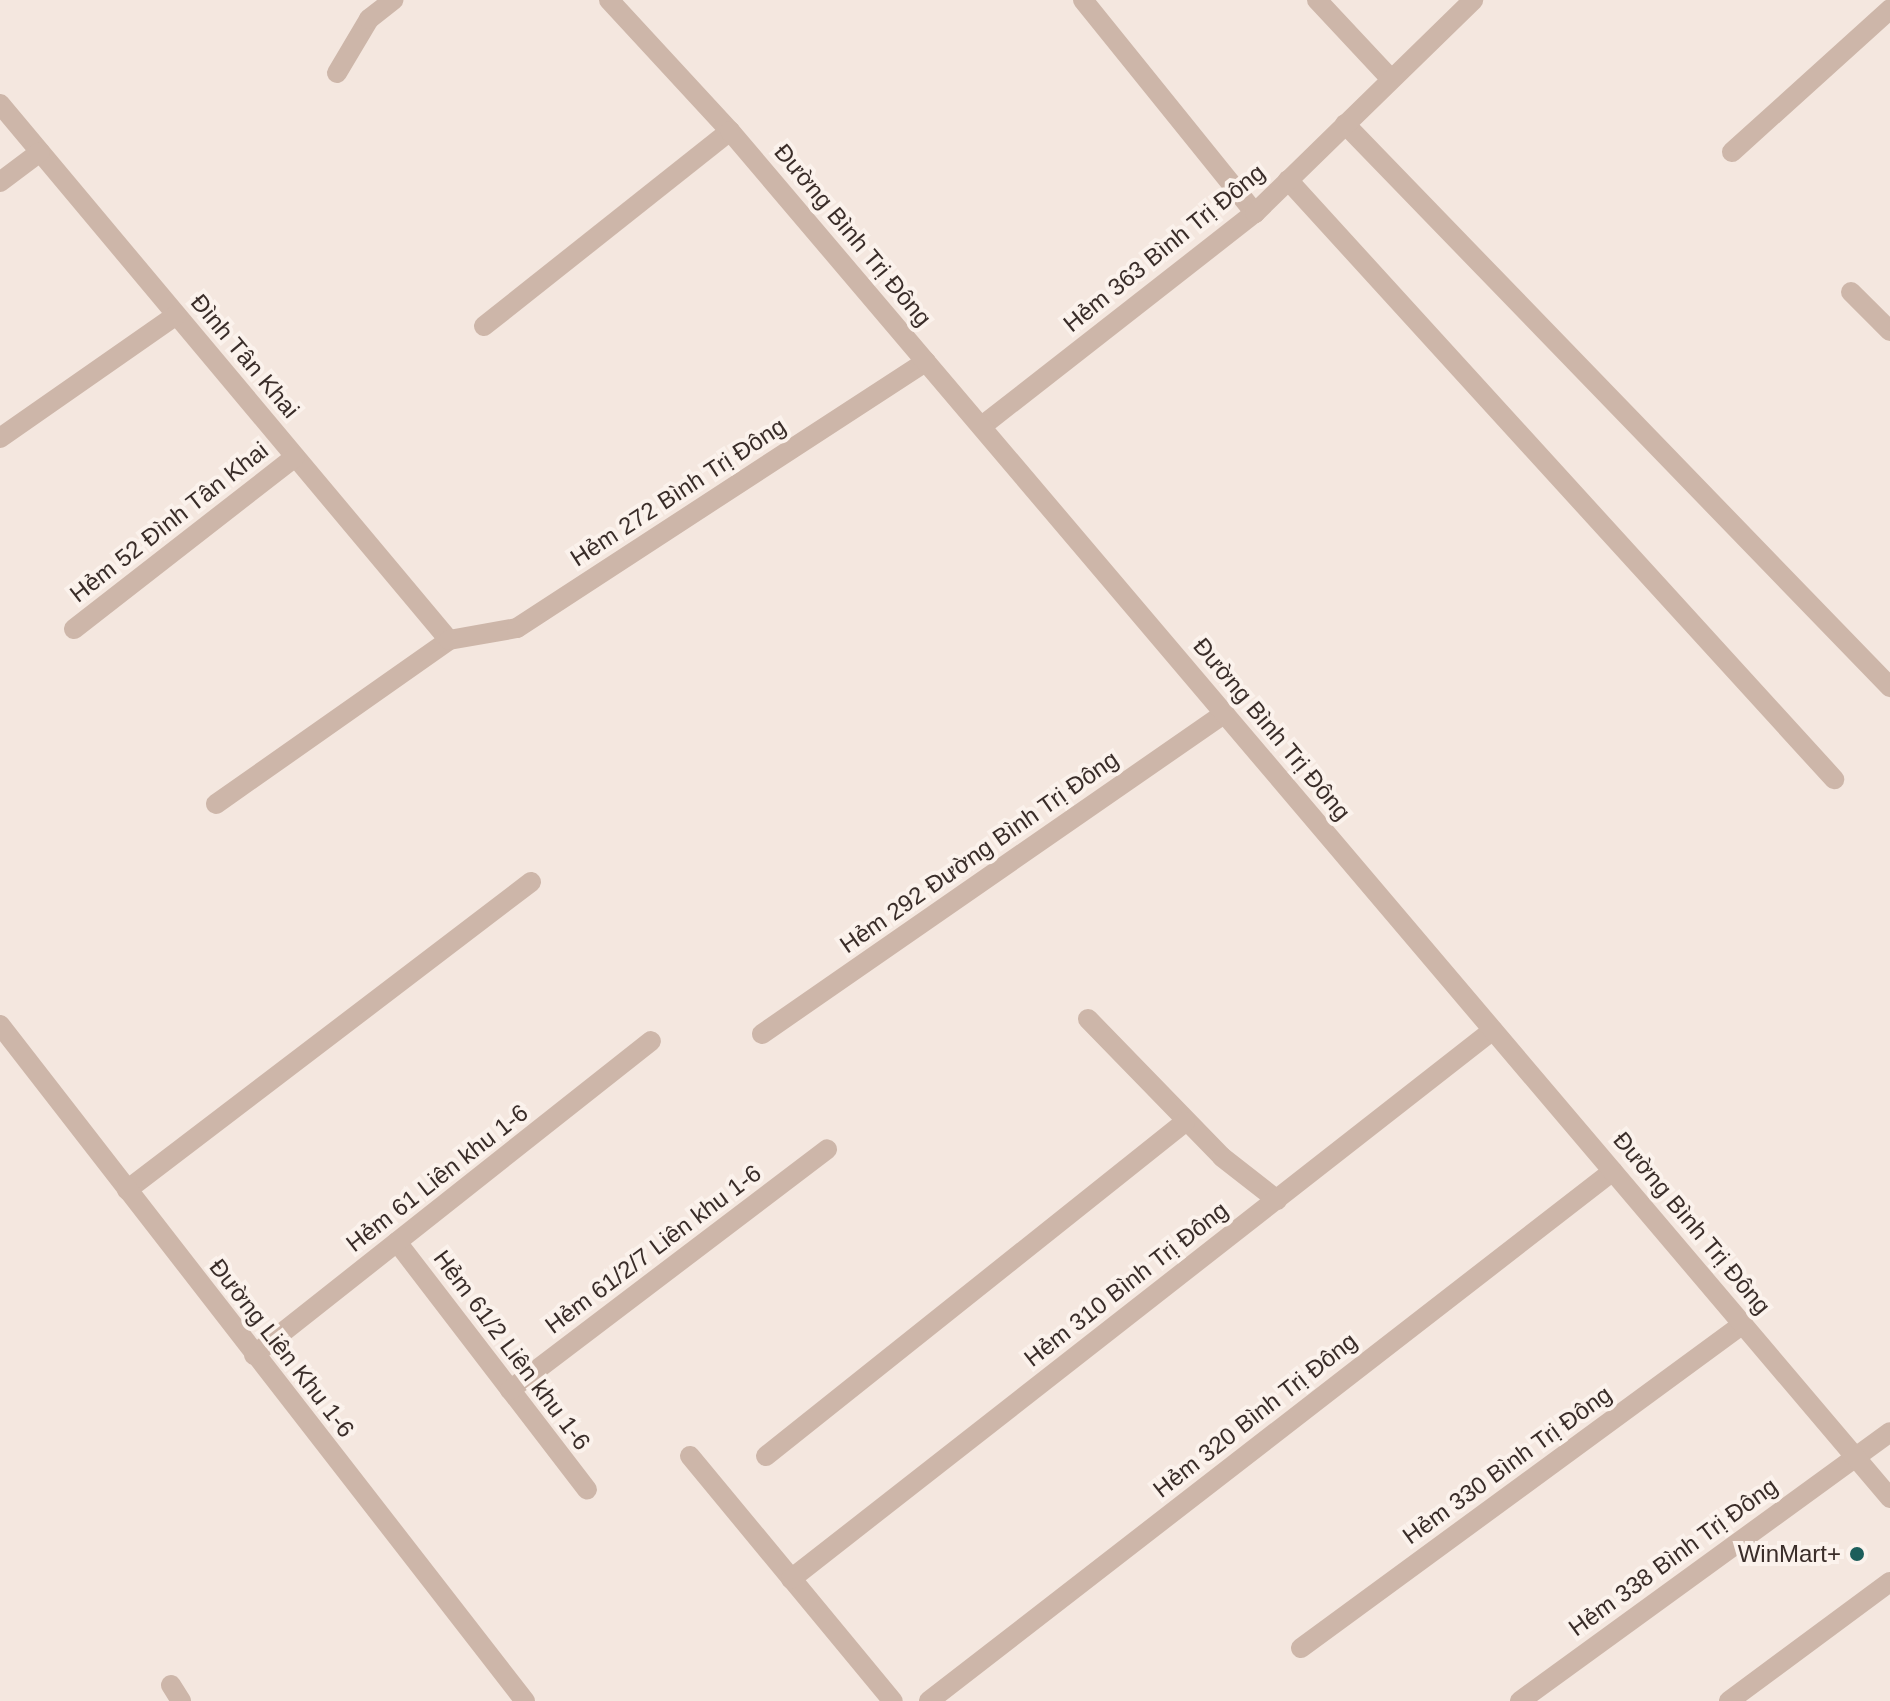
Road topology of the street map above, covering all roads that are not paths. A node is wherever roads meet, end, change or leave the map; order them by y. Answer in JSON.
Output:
{"nodes":[{"id":1,"x":393,"y":0,"type":"edge"},
{"id":2,"x":609,"y":0,"type":"edge"},
{"id":3,"x":1083,"y":0,"type":"edge"},
{"id":4,"x":1317,"y":0,"type":"edge"},
{"id":5,"x":1473,"y":0,"type":"edge"},
{"id":6,"x":1890,"y":9,"type":"edge"},
{"id":7,"x":337,"y":73,"type":"dead end"},
{"id":8,"x":1391,"y":79,"type":"junction"},
{"id":9,"x":0,"y":104,"type":"edge"},
{"id":10,"x":1345,"y":124,"type":"junction"},
{"id":11,"x":730,"y":131,"type":"junction"},
{"id":12,"x":40,"y":152,"type":"junction"},
{"id":13,"x":1732,"y":152,"type":"dead end"},
{"id":14,"x":1288,"y":180,"type":"junction"},
{"id":15,"x":0,"y":182,"type":"edge"},
{"id":16,"x":1255,"y":213,"type":"junction"},
{"id":17,"x":1851,"y":292,"type":"dead end"},
{"id":18,"x":176,"y":315,"type":"junction"},
{"id":19,"x":484,"y":326,"type":"dead end"},
{"id":20,"x":1890,"y":331,"type":"edge"},
{"id":21,"x":926,"y":361,"type":"junction"},
{"id":22,"x":982,"y":426,"type":"junction"},
{"id":23,"x":0,"y":438,"type":"edge"},
{"id":24,"x":295,"y":457,"type":"junction"},
{"id":25,"x":74,"y":629,"type":"dead end"},
{"id":26,"x":449,"y":640,"type":"junction"},
{"id":27,"x":1890,"y":687,"type":"edge"},
{"id":28,"x":1225,"y":713,"type":"junction"},
{"id":29,"x":1834,"y":779,"type":"dead end"},
{"id":30,"x":216,"y":804,"type":"dead end"},
{"id":31,"x":531,"y":882,"type":"dead end"},
{"id":32,"x":1088,"y":1019,"type":"dead end"},
{"id":33,"x":0,"y":1025,"type":"edge"},
{"id":34,"x":1493,"y":1030,"type":"junction"},
{"id":35,"x":762,"y":1034,"type":"dead end"},
{"id":36,"x":651,"y":1041,"type":"dead end"},
{"id":37,"x":1185,"y":1122,"type":"junction"},
{"id":38,"x":827,"y":1149,"type":"dead end"},
{"id":39,"x":1613,"y":1171,"type":"junction"},
{"id":40,"x":127,"y":1190,"type":"junction"},
{"id":41,"x":1277,"y":1200,"type":"junction"},
{"id":42,"x":397,"y":1242,"type":"junction"},
{"id":43,"x":1743,"y":1324,"type":"junction"},
{"id":44,"x":254,"y":1355,"type":"junction"},
{"id":45,"x":510,"y":1390,"type":"junction"},
{"id":46,"x":1890,"y":1432,"type":"edge"},
{"id":47,"x":690,"y":1456,"type":"dead end"},
{"id":48,"x":766,"y":1456,"type":"dead end"},
{"id":49,"x":1856,"y":1456,"type":"junction"},
{"id":50,"x":587,"y":1490,"type":"dead end"},
{"id":51,"x":1890,"y":1498,"type":"edge"},
{"id":52,"x":791,"y":1579,"type":"junction"},
{"id":53,"x":1890,"y":1582,"type":"edge"},
{"id":54,"x":1301,"y":1648,"type":"dead end"},
{"id":55,"x":525,"y":1701,"type":"edge"},
{"id":56,"x":893,"y":1701,"type":"edge"},
{"id":57,"x":929,"y":1701,"type":"edge"},
{"id":58,"x":1520,"y":1701,"type":"edge"},
{"id":59,"x":1729,"y":1701,"type":"edge"}],
"edges":[{"from":1,"to":7,"type":"street"},
{"from":2,"to":11,"type":"street","name":"Đường Bình Trị Đông"},
{"from":3,"to":16,"type":"street"},
{"from":4,"to":8,"type":"street"},
{"from":5,"to":8,"type":"street","name":"Hẻm 363 Bình Trị Đông"},
{"from":6,"to":13,"type":"street"},
{"from":8,"to":10,"type":"street","name":"Hẻm 363 Bình Trị Đông"},
{"from":9,"to":12,"type":"street","name":"Đình Tân Khai"},
{"from":10,"to":14,"type":"street","name":"Hẻm 363 Bình Trị Đông"},
{"from":10,"to":27,"type":"street"},
{"from":11,"to":19,"type":"street"},
{"from":11,"to":21,"type":"street","name":"Đường Bình Trị Đông"},
{"from":12,"to":15,"type":"street"},
{"from":12,"to":18,"type":"street","name":"Đình Tân Khai"},
{"from":14,"to":16,"type":"street","name":"Hẻm 363 Bình Trị Đông"},
{"from":14,"to":29,"type":"street"},
{"from":16,"to":22,"type":"street","name":"Hẻm 363 Bình Trị Đông"},
{"from":17,"to":20,"type":"street"},
{"from":18,"to":23,"type":"street"},
{"from":18,"to":24,"type":"street","name":"Đình Tân Khai"},
{"from":21,"to":22,"type":"street","name":"Đường Bình Trị Đông"},
{"from":21,"to":26,"type":"street","name":"Hẻm 272 Bình Trị Đông"},
{"from":22,"to":28,"type":"street","name":"Đường Bình Trị Đông"},
{"from":24,"to":25,"type":"street","name":"Hẻm 52 Đình Tân Khai"},
{"from":24,"to":26,"type":"street","name":"Đình Tân Khai"},
{"from":26,"to":30,"type":"street"},
{"from":28,"to":34,"type":"street","name":"Đường Bình Trị Đông"},
{"from":28,"to":35,"type":"street","name":"Hẻm 292 Đường Bình Trị Đông"},
{"from":31,"to":40,"type":"street"},
{"from":32,"to":37,"type":"street"},
{"from":33,"to":40,"type":"street","name":"Đường Liên Khu 1-6"},
{"from":34,"to":39,"type":"street","name":"Đường Bình Trị Đông"},
{"from":34,"to":41,"type":"street","name":"Hẻm 310 Bình Trị Đông"},
{"from":36,"to":42,"type":"street","name":"Hẻm 61 Liên khu 1-6"},
{"from":37,"to":41,"type":"street"},
{"from":37,"to":48,"type":"street"},
{"from":38,"to":45,"type":"street","name":"Hẻm 61/2/7 Liên khu 1-6"},
{"from":39,"to":43,"type":"street","name":"Đường Bình Trị Đông"},
{"from":39,"to":57,"type":"street","name":"Hẻm 320 Bình Trị Đông"},
{"from":40,"to":44,"type":"street","name":"Đường Liên Khu 1-6"},
{"from":41,"to":52,"type":"street","name":"Hẻm 310 Bình Trị Đông"},
{"from":42,"to":44,"type":"street","name":"Hẻm 61 Liên khu 1-6"},
{"from":42,"to":45,"type":"street","name":"Hẻm 61/2 Liên khu 1-6"},
{"from":43,"to":49,"type":"street","name":"Đường Bình Trị Đông"},
{"from":43,"to":54,"type":"street","name":"Hẻm 330 Bình Trị Đông"},
{"from":44,"to":55,"type":"street","name":"Đường Liên Khu 1-6"},
{"from":45,"to":50,"type":"street","name":"Hẻm 61/2 Liên khu 1-6"},
{"from":46,"to":49,"type":"street","name":"Hẻm 338 Bình Trị Đông"},
{"from":47,"to":52,"type":"street"},
{"from":49,"to":51,"type":"street","name":"Đường Bình Trị Đông"},
{"from":49,"to":58,"type":"street","name":"Hẻm 338 Bình Trị Đông"},
{"from":52,"to":56,"type":"street"},
{"from":53,"to":59,"type":"street"}]}
